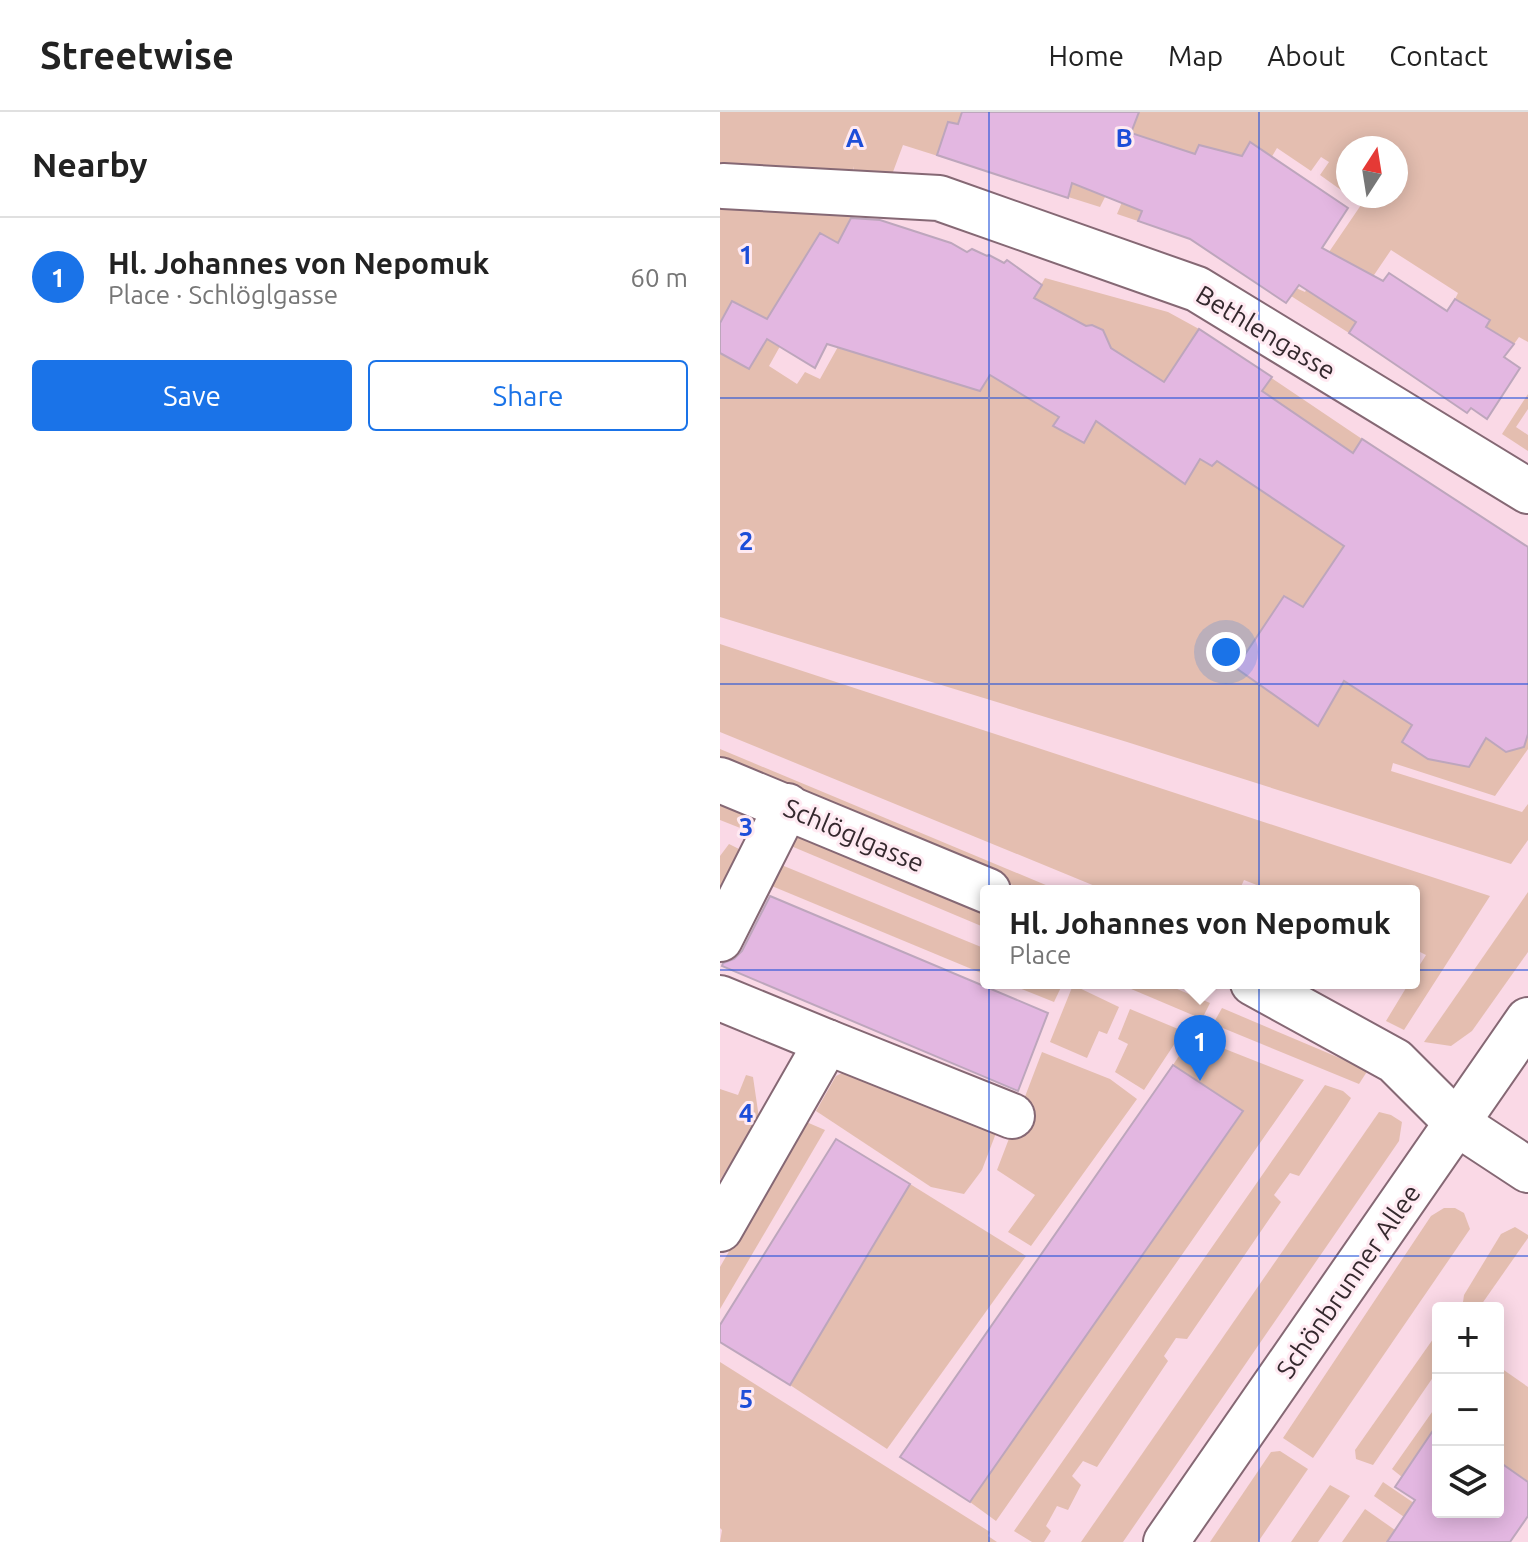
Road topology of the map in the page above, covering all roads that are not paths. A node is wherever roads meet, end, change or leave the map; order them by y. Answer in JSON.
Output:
{"nodes":[{"id":1,"x":723,"y":186,"type":"dead end"},
{"id":2,"x":1528,"y":491,"type":"edge"},
{"id":3,"x":720,"y":780,"type":"edge"},
{"id":4,"x":787,"y":806,"type":"junction"},
{"id":5,"x":980,"y":888,"type":"edge"},
{"id":6,"x":720,"y":939,"type":"edge"},
{"id":7,"x":1264,"y":989,"type":"edge"},
{"id":8,"x":720,"y":998,"type":"edge"},
{"id":9,"x":1528,"y":1020,"type":"edge"},
{"id":10,"x":827,"y":1042,"type":"junction"},
{"id":11,"x":1012,"y":1116,"type":"dead end"},
{"id":12,"x":1458,"y":1124,"type":"junction"},
{"id":13,"x":1528,"y":1170,"type":"edge"},
{"id":14,"x":720,"y":1229,"type":"edge"},
{"id":15,"x":1166,"y":1542,"type":"edge"}],
"edges":[{"from":1,"to":2,"type":"street","name":"Bethlengasse"},
{"from":3,"to":4,"type":"street","name":"Schlöglgasse"},
{"from":4,"to":5,"type":"street","name":"Schlöglgasse"},
{"from":4,"to":6,"type":"street"},
{"from":7,"to":12,"type":"street"},
{"from":8,"to":10,"type":"street"},
{"from":9,"to":12,"type":"street","name":"Schönbrunner Allee"},
{"from":10,"to":11,"type":"street"},
{"from":10,"to":14,"type":"street"},
{"from":12,"to":13,"type":"street"},
{"from":12,"to":15,"type":"street","name":"Schönbrunner Allee"}]}
